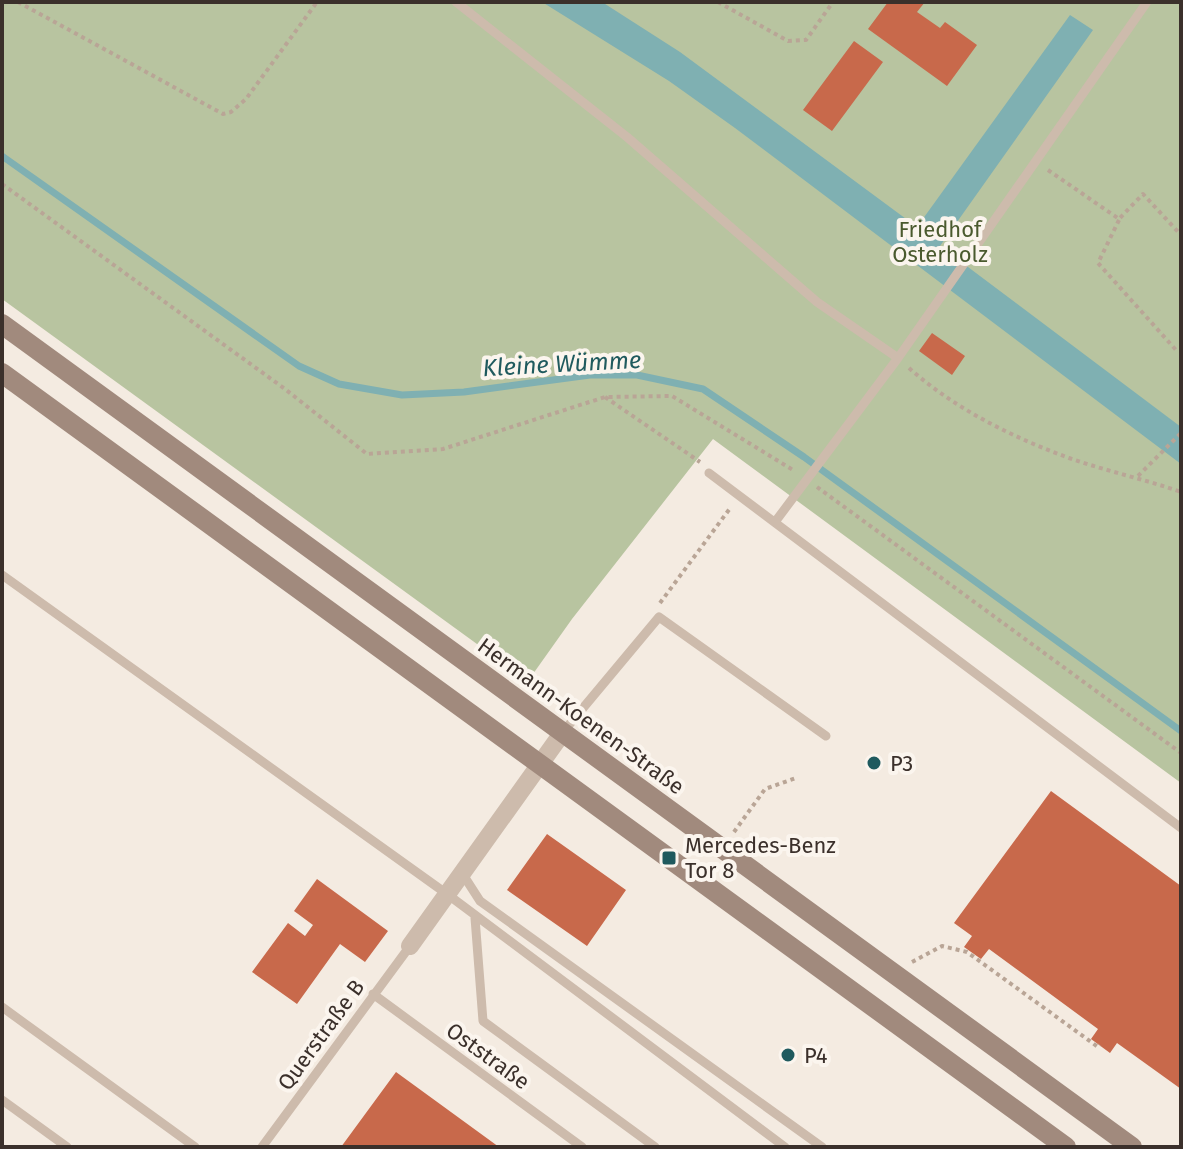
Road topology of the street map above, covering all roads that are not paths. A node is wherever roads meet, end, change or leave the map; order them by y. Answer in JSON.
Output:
{"nodes":[{"id":1,"x":456,"y":2,"type":"edge"},
{"id":2,"x":1147,"y":2,"type":"edge"},
{"id":3,"x":2,"y":324,"type":"edge"},
{"id":4,"x":898,"y":358,"type":"junction"},
{"id":5,"x":2,"y":373,"type":"edge"},
{"id":6,"x":709,"y":473,"type":"road end"},
{"id":7,"x":775,"y":522,"type":"junction"},
{"id":8,"x":2,"y":575,"type":"edge"},
{"id":9,"x":563,"y":732,"type":"junction"},
{"id":10,"x":826,"y":736,"type":"dead end"},
{"id":11,"x":539,"y":764,"type":"junction"},
{"id":12,"x":1181,"y":828,"type":"edge"},
{"id":13,"x":462,"y":873,"type":"junction"},
{"id":14,"x":447,"y":894,"type":"junction"},
{"id":15,"x":475,"y":918,"type":"junction"},
{"id":16,"x":410,"y":946,"type":"joint"},
{"id":17,"x":373,"y":994,"type":"junction"},
{"id":18,"x":2,"y":1007,"type":"edge"},
{"id":19,"x":2,"y":1100,"type":"edge"},
{"id":20,"x":67,"y":1147,"type":"edge"},
{"id":21,"x":195,"y":1147,"type":"edge"},
{"id":22,"x":262,"y":1147,"type":"edge"},
{"id":23,"x":582,"y":1147,"type":"edge"},
{"id":24,"x":655,"y":1147,"type":"edge"},
{"id":25,"x":785,"y":1147,"type":"edge"},
{"id":26,"x":822,"y":1147,"type":"edge"},
{"id":27,"x":1066,"y":1147,"type":"edge"},
{"id":28,"x":1132,"y":1147,"type":"edge"}],
"edges":[{"from":1,"to":4,"type":"lane"},
{"from":2,"to":4,"type":"lane"},
{"from":3,"to":9,"type":"main road","name":"Hermann-Koenen-Straße"},
{"from":4,"to":7,"type":"lane"},
{"from":5,"to":11,"type":"main road"},
{"from":6,"to":7,"type":"lane"},
{"from":7,"to":12,"type":"lane"},
{"from":8,"to":14,"type":"lane"},
{"from":9,"to":10,"type":"lane"},
{"from":9,"to":11,"type":"street"},
{"from":9,"to":28,"type":"main road","name":"Hermann-Koenen-Straße"},
{"from":11,"to":13,"type":"street"},
{"from":11,"to":27,"type":"main road"},
{"from":13,"to":14,"type":"street"},
{"from":13,"to":26,"type":"lane"},
{"from":14,"to":15,"type":"lane"},
{"from":14,"to":16,"type":"street"},
{"from":15,"to":24,"type":"lane"},
{"from":15,"to":25,"type":"lane"},
{"from":16,"to":17,"type":"lane","name":"Querstraße B"},
{"from":17,"to":22,"type":"lane","name":"Querstraße B"},
{"from":17,"to":23,"type":"lane","name":"Oststraße"},
{"from":18,"to":21,"type":"lane"},
{"from":19,"to":20,"type":"lane"}]}
